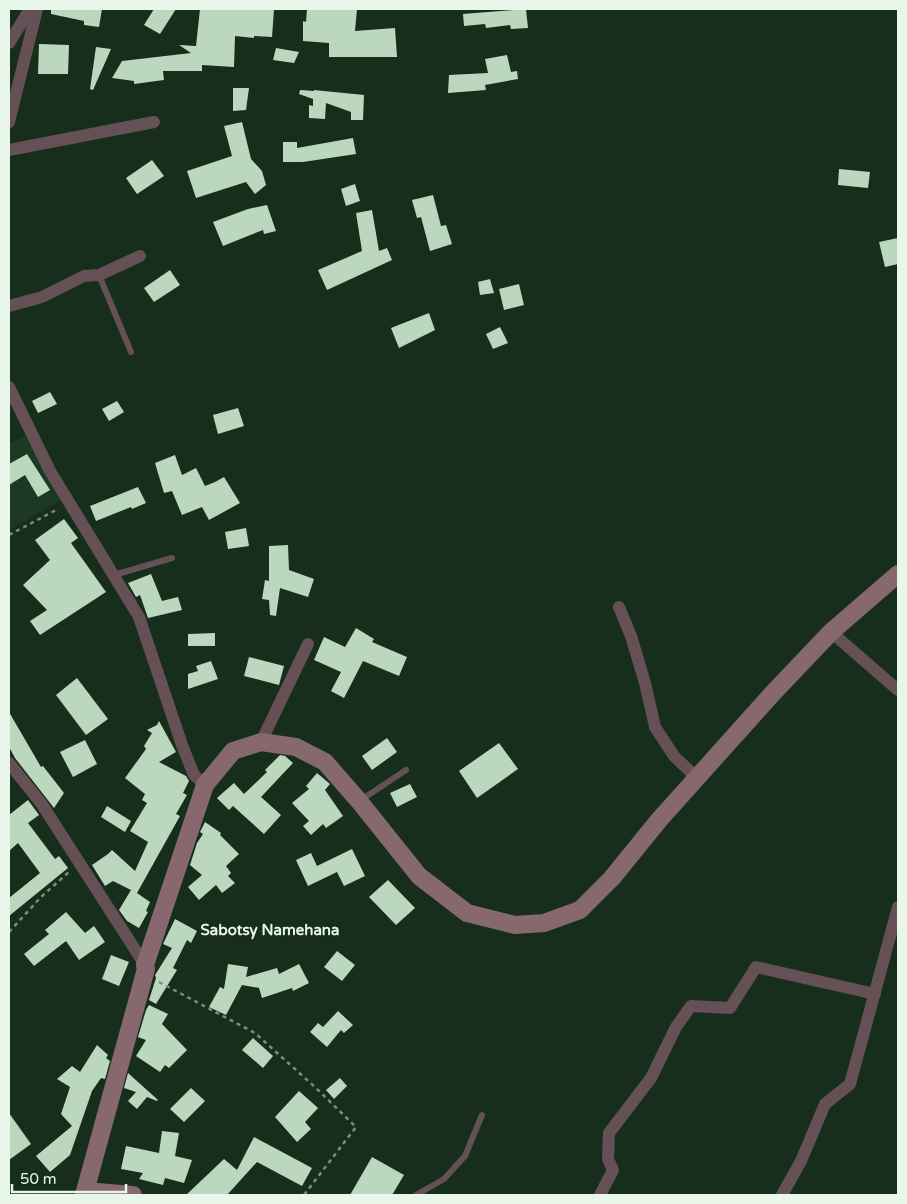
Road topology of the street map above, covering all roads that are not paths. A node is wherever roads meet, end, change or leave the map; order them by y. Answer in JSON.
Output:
{"nodes":[{"id":1,"x":30,"y":9,"type":"edge"},
{"id":2,"x":37,"y":9,"type":"edge"},
{"id":3,"x":9,"y":43,"type":"edge"},
{"id":4,"x":9,"y":122,"type":"edge"},
{"id":5,"x":154,"y":122,"type":"dead end"},
{"id":6,"x":9,"y":150,"type":"edge"},
{"id":7,"x":140,"y":256,"type":"dead end"},
{"id":8,"x":99,"y":275,"type":"junction"},
{"id":9,"x":9,"y":306,"type":"edge"},
{"id":10,"x":131,"y":352,"type":"dead end"},
{"id":11,"x":9,"y":386,"type":"edge"},
{"id":12,"x":172,"y":558,"type":"dead end"},
{"id":13,"x":898,"y":574,"type":"edge"},
{"id":14,"x":114,"y":575,"type":"junction"},
{"id":15,"x":619,"y":607,"type":"dead end"},
{"id":16,"x":831,"y":632,"type":"junction"},
{"id":17,"x":308,"y":644,"type":"dead end"},
{"id":18,"x":898,"y":690,"type":"edge"},
{"id":19,"x":261,"y":742,"type":"junction"},
{"id":20,"x":9,"y":763,"type":"edge"},
{"id":21,"x":406,"y":770,"type":"dead end"},
{"id":22,"x":697,"y":778,"type":"junction"},
{"id":23,"x":205,"y":785,"type":"junction"},
{"id":24,"x":359,"y":801,"type":"junction"},
{"id":25,"x":898,"y":907,"type":"edge"},
{"id":26,"x":146,"y":967,"type":"junction"},
{"id":27,"x":875,"y":994,"type":"junction"},
{"id":28,"x":482,"y":1115,"type":"dead end"},
{"id":29,"x":85,"y":1193,"type":"edge"},
{"id":30,"x":133,"y":1195,"type":"edge"},
{"id":31,"x":416,"y":1195,"type":"edge"},
{"id":32,"x":600,"y":1195,"type":"edge"},
{"id":33,"x":782,"y":1195,"type":"edge"}],
"edges":[{"from":1,"to":3,"type":"street"},
{"from":2,"to":4,"type":"street"},
{"from":5,"to":6,"type":"street"},
{"from":7,"to":8,"type":"street"},
{"from":8,"to":9,"type":"street"},
{"from":8,"to":10,"type":"lane"},
{"from":11,"to":14,"type":"street"},
{"from":12,"to":14,"type":"lane"},
{"from":13,"to":16,"type":"main road"},
{"from":14,"to":23,"type":"street"},
{"from":15,"to":22,"type":"street"},
{"from":16,"to":18,"type":"street"},
{"from":16,"to":22,"type":"main road"},
{"from":17,"to":19,"type":"street"},
{"from":19,"to":23,"type":"main road"},
{"from":19,"to":24,"type":"main road"},
{"from":20,"to":26,"type":"street"},
{"from":21,"to":24,"type":"lane"},
{"from":22,"to":24,"type":"main road"},
{"from":23,"to":26,"type":"main road"},
{"from":25,"to":27,"type":"street"},
{"from":26,"to":29,"type":"main road"},
{"from":27,"to":32,"type":"street"},
{"from":27,"to":33,"type":"street"},
{"from":28,"to":31,"type":"lane"},
{"from":29,"to":30,"type":"main road"}]}
